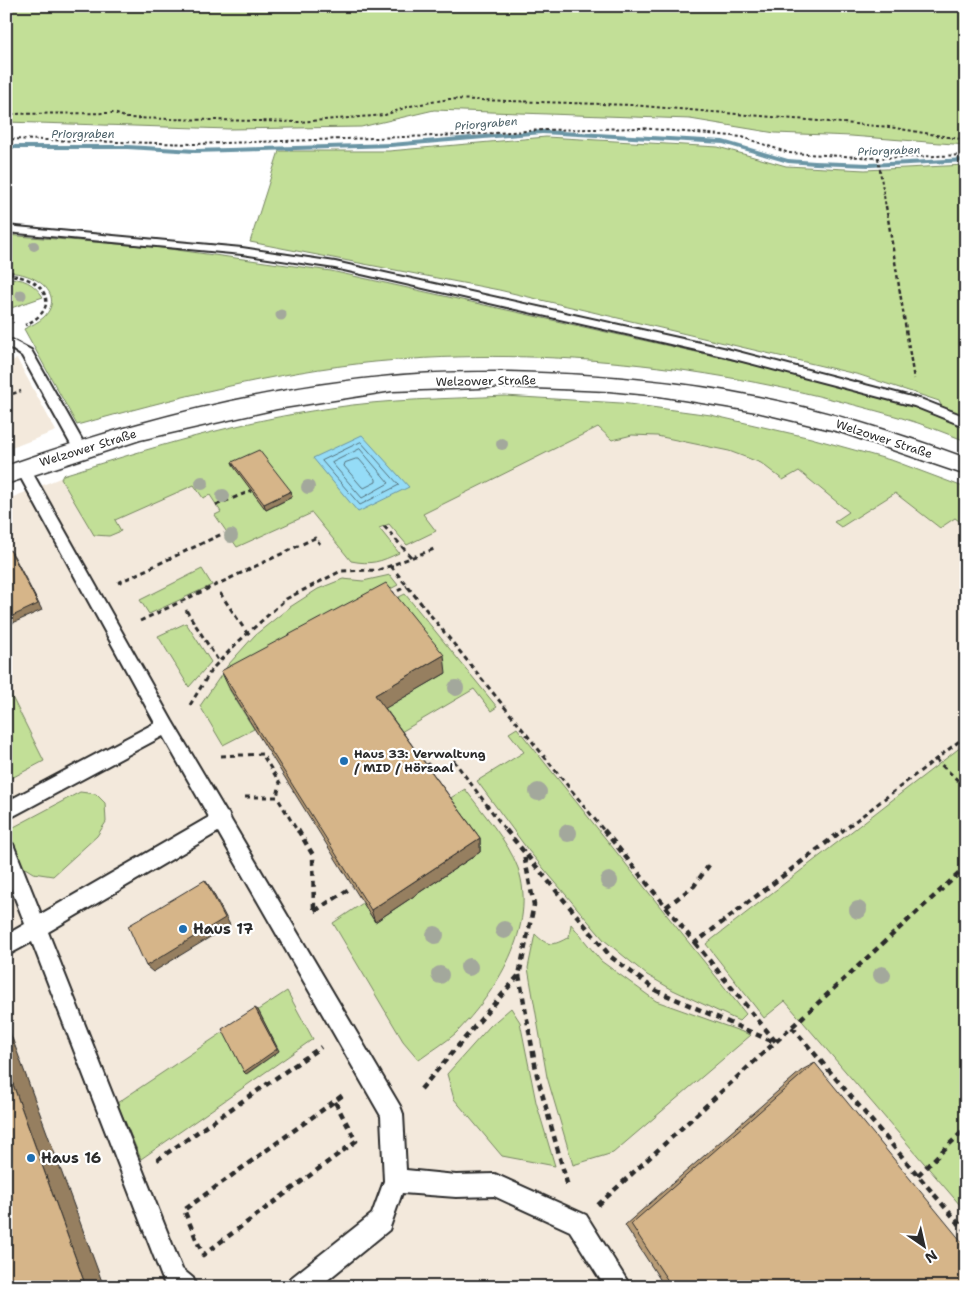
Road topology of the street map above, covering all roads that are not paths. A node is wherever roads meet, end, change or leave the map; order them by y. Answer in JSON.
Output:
{"nodes":[{"id":1,"x":6,"y":229,"type":"edge"},
{"id":2,"x":6,"y":346,"type":"edge"},
{"id":3,"x":966,"y":422,"type":"edge"},
{"id":4,"x":80,"y":448,"type":"junction"},
{"id":5,"x":966,"y":467,"type":"edge"},
{"id":6,"x":15,"y":472,"type":"edge"},
{"id":7,"x":166,"y":726,"type":"junction"},
{"id":8,"x":6,"y":812,"type":"edge"},
{"id":9,"x":222,"y":819,"type":"junction"},
{"id":10,"x":6,"y":850,"type":"edge"},
{"id":11,"x":36,"y":928,"type":"junction"},
{"id":12,"x":6,"y":946,"type":"edge"},
{"id":13,"x":395,"y":1181,"type":"junction"},
{"id":14,"x":578,"y":1223,"type":"joint"},
{"id":15,"x":184,"y":1287,"type":"edge"},
{"id":16,"x":300,"y":1287,"type":"edge"},
{"id":17,"x":619,"y":1287,"type":"edge"}],
"edges":[{"from":1,"to":3,"type":"lane"},
{"from":2,"to":4,"type":"lane"},
{"from":4,"to":5,"type":"street","name":"Welzower Straße"},
{"from":4,"to":6,"type":"street","name":"Welzower Straße"},
{"from":6,"to":7,"type":"lane"},
{"from":7,"to":8,"type":"lane"},
{"from":7,"to":9,"type":"lane"},
{"from":9,"to":11,"type":"lane"},
{"from":9,"to":13,"type":"lane"},
{"from":10,"to":11,"type":"lane"},
{"from":11,"to":12,"type":"lane"},
{"from":11,"to":15,"type":"lane"},
{"from":13,"to":14,"type":"lane"},
{"from":13,"to":16,"type":"lane"},
{"from":14,"to":17,"type":"lane"}]}
